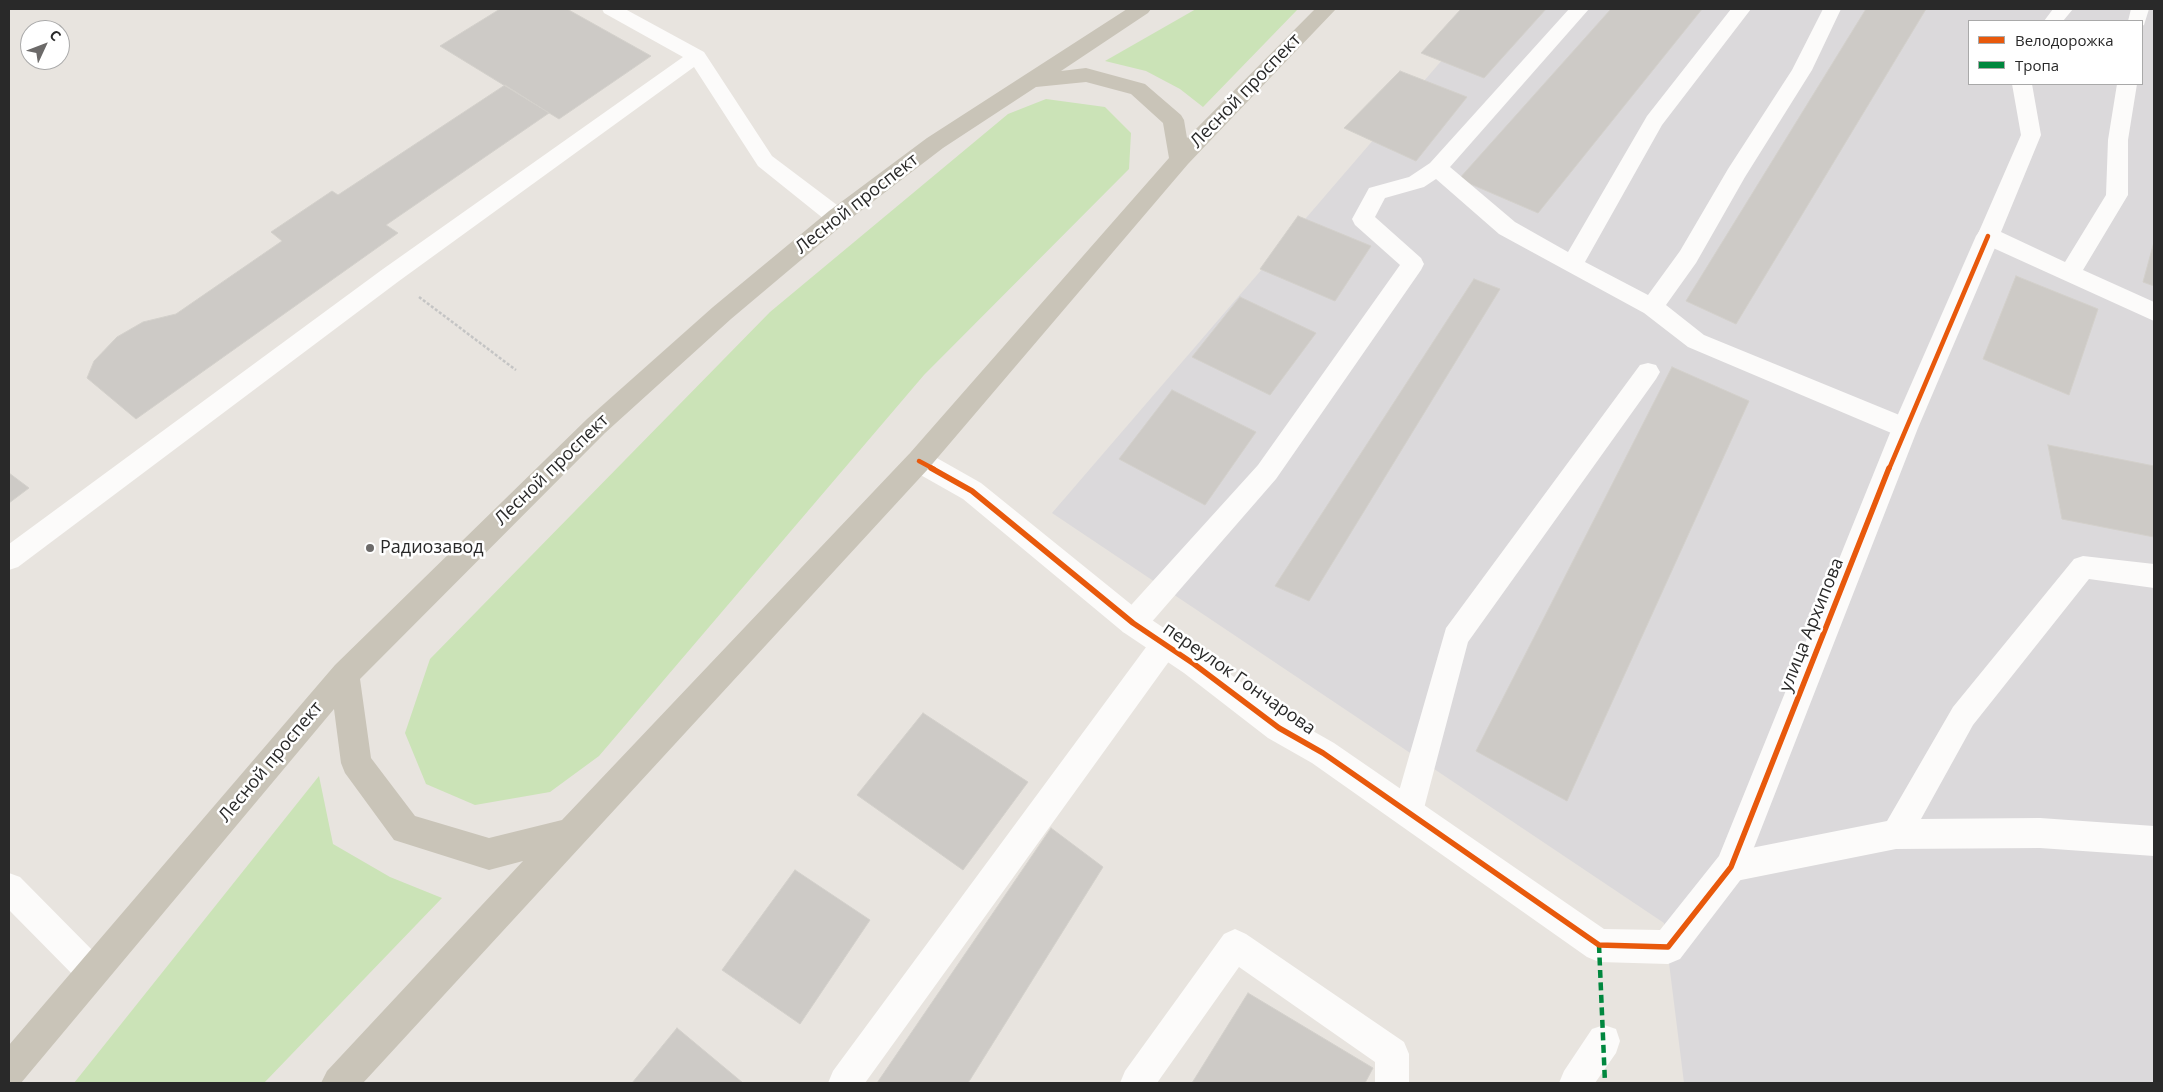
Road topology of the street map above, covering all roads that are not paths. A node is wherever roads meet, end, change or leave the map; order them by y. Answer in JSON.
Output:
{"nodes":[{"id":1,"x":611,"y":9,"type":"edge"},
{"id":2,"x":1141,"y":9,"type":"edge"},
{"id":3,"x":1326,"y":9,"type":"edge"},
{"id":4,"x":1579,"y":9,"type":"edge"},
{"id":5,"x":1741,"y":9,"type":"edge"},
{"id":6,"x":1832,"y":9,"type":"edge"},
{"id":7,"x":2063,"y":9,"type":"edge"},
{"id":8,"x":2053,"y":20,"type":"edge"},
{"id":9,"x":697,"y":56,"type":"junction"},
{"id":10,"x":1031,"y":80,"type":"junction"},
{"id":11,"x":2022,"y":85,"type":"edge"},
{"id":12,"x":2127,"y":85,"type":"edge"},
{"id":13,"x":1180,"y":159,"type":"junction"},
{"id":14,"x":1437,"y":168,"type":"junction"},
{"id":15,"x":837,"y":217,"type":"junction"},
{"id":16,"x":1988,"y":236,"type":"junction"},
{"id":17,"x":1572,"y":265,"type":"junction"},
{"id":18,"x":2069,"y":274,"type":"junction"},
{"id":19,"x":1652,"y":308,"type":"junction"},
{"id":20,"x":2154,"y":312,"type":"edge"},
{"id":21,"x":1648,"y":372,"type":"dead end"},
{"id":22,"x":1905,"y":428,"type":"junction"},
{"id":23,"x":919,"y":461,"type":"junction"},
{"id":24,"x":9,"y":559,"type":"edge"},
{"id":25,"x":2154,"y":576,"type":"edge"},
{"id":26,"x":1133,"y":622,"type":"junction"},
{"id":27,"x":1165,"y":644,"type":"junction"},
{"id":28,"x":345,"y":674,"type":"junction"},
{"id":29,"x":1408,"y":812,"type":"junction"},
{"id":30,"x":571,"y":833,"type":"junction"},
{"id":31,"x":1896,"y":834,"type":"junction"},
{"id":32,"x":2154,"y":841,"type":"edge"},
{"id":33,"x":1730,"y":867,"type":"junction"},
{"id":34,"x":9,"y":888,"type":"edge"},
{"id":35,"x":1599,"y":945,"type":"joint"},
{"id":36,"x":92,"y":972,"type":"junction"},
{"id":37,"x":1604,"y":1041,"type":"dead end"},
{"id":38,"x":9,"y":1071,"type":"edge"},
{"id":39,"x":340,"y":1083,"type":"edge"},
{"id":40,"x":845,"y":1083,"type":"edge"},
{"id":41,"x":1137,"y":1083,"type":"edge"},
{"id":42,"x":1392,"y":1083,"type":"edge"},
{"id":43,"x":1576,"y":1083,"type":"edge"}],
"edges":[{"from":1,"to":9,"type":"lane"},
{"from":2,"to":10,"type":"main road","name":"Лесной проспект"},
{"from":3,"to":13,"type":"main road","name":"Лесной проспект"},
{"from":4,"to":14,"type":"lane"},
{"from":5,"to":17,"type":"lane"},
{"from":6,"to":19,"type":"lane"},
{"from":7,"to":8,"type":"lane"},
{"from":9,"to":15,"type":"lane"},
{"from":9,"to":24,"type":"lane"},
{"from":10,"to":13,"type":"main road"},
{"from":10,"to":15,"type":"main road","name":"Лесной проспект"},
{"from":11,"to":16,"type":"lane"},
{"from":12,"to":18,"type":"lane"},
{"from":13,"to":23,"type":"main road","name":"Лесной проспект"},
{"from":14,"to":17,"type":"lane"},
{"from":14,"to":26,"type":"lane"},
{"from":15,"to":28,"type":"main road","name":"Лесной проспект"},
{"from":16,"to":18,"type":"lane"},
{"from":16,"to":22,"type":"street","name":"улица Архипова"},
{"from":17,"to":19,"type":"lane"},
{"from":18,"to":20,"type":"lane"},
{"from":19,"to":22,"type":"lane"},
{"from":21,"to":29,"type":"lane"},
{"from":22,"to":33,"type":"street","name":"улица Архипова"},
{"from":23,"to":26,"type":"street","name":"переулок Гончарова"},
{"from":23,"to":30,"type":"main road","name":"Лесной проспект"},
{"from":25,"to":31,"type":"lane"},
{"from":26,"to":27,"type":"street","name":"переулок Гончарова"},
{"from":27,"to":29,"type":"street","name":"переулок Гончарова"},
{"from":27,"to":40,"type":"lane"},
{"from":28,"to":30,"type":"main road"},
{"from":28,"to":36,"type":"main road","name":"Лесной проспект"},
{"from":29,"to":35,"type":"street","name":"переулок Гончарова"},
{"from":30,"to":39,"type":"main road","name":"Лесной проспект"},
{"from":31,"to":32,"type":"lane"},
{"from":31,"to":33,"type":"lane"},
{"from":33,"to":35,"type":"street","name":"улица Архипова"},
{"from":34,"to":36,"type":"lane"},
{"from":36,"to":38,"type":"main road","name":"Лесной проспект"},
{"from":37,"to":43,"type":"lane"},
{"from":41,"to":42,"type":"lane"}]}
